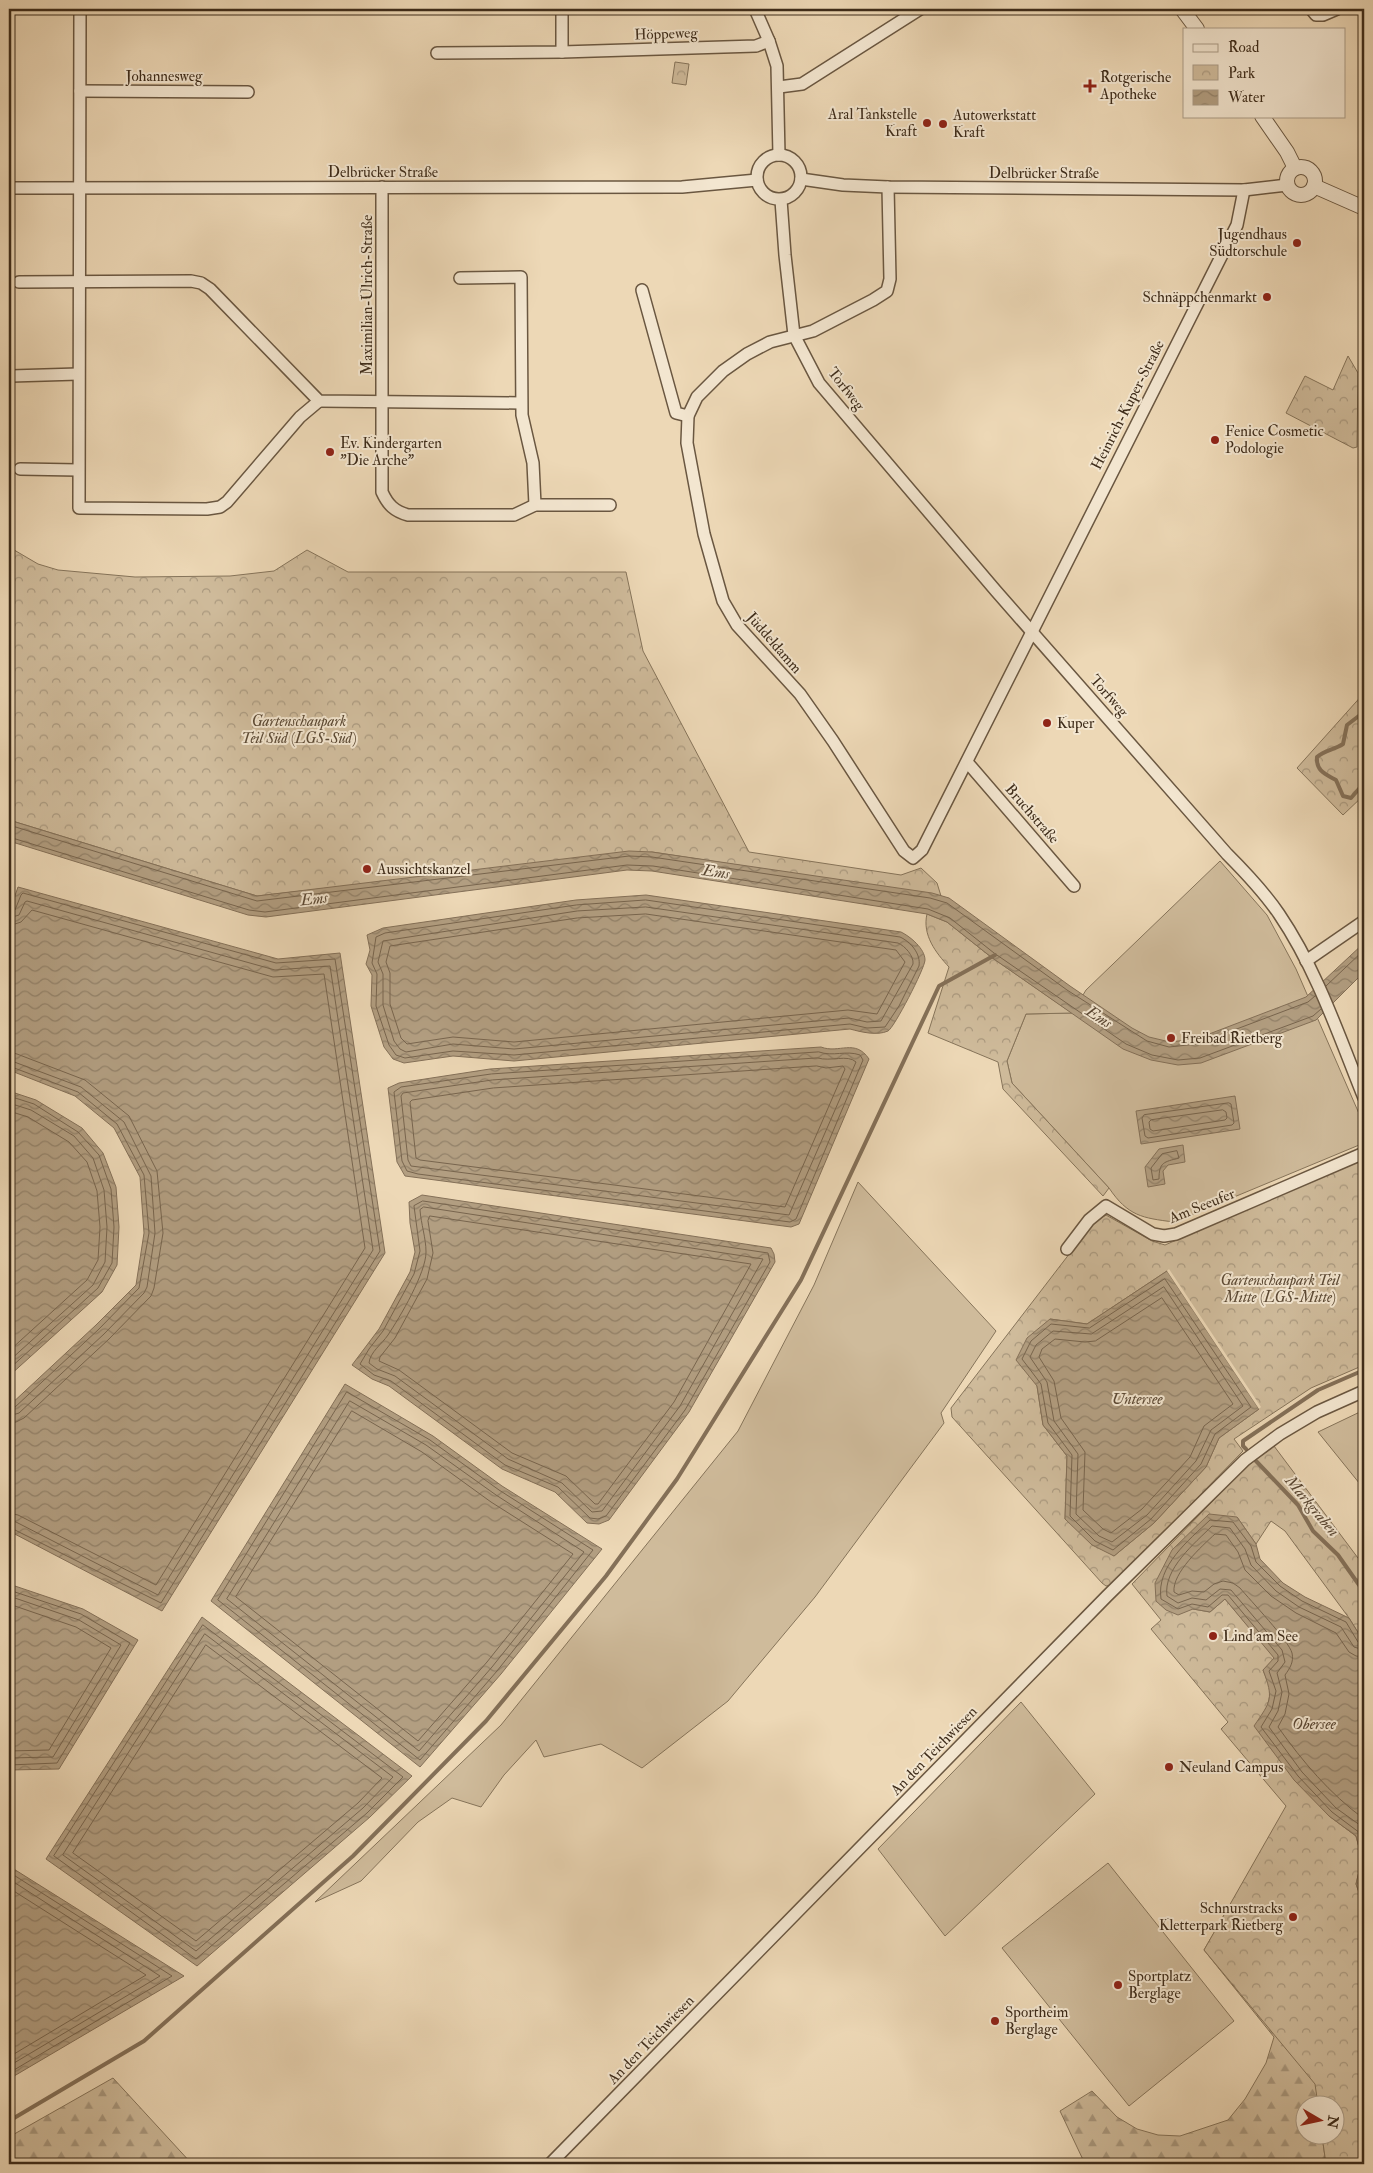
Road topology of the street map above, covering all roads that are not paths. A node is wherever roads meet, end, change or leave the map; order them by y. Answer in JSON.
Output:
{"nodes":[{"id":1,"x":80,"y":9,"type":"edge"},
{"id":2,"x":562,"y":9,"type":"edge"},
{"id":3,"x":756,"y":9,"type":"edge"},
{"id":4,"x":920,"y":9,"type":"edge"},
{"id":5,"x":1182,"y":9,"type":"edge"},
{"id":6,"x":1337,"y":9,"type":"edge"},
{"id":7,"x":1314,"y":12,"type":"edge"},
{"id":8,"x":1196,"y":28,"type":"edge"},
{"id":9,"x":769,"y":41,"type":"junction"},
{"id":10,"x":562,"y":52,"type":"junction"},
{"id":11,"x":436,"y":53,"type":"dead end"},
{"id":12,"x":779,"y":87,"type":"junction"},
{"id":13,"x":80,"y":91,"type":"junction"},
{"id":14,"x":248,"y":92,"type":"dead end"},
{"id":15,"x":1263,"y":118,"type":"edge"},
{"id":16,"x":779,"y":155,"type":"junction"},
{"id":17,"x":1295,"y":168,"type":"junction"},
{"id":18,"x":801,"y":179,"type":"junction"},
{"id":19,"x":757,"y":180,"type":"junction"},
{"id":20,"x":1287,"y":185,"type":"junction"},
{"id":21,"x":1314,"y":186,"type":"junction"},
{"id":22,"x":382,"y":187,"type":"junction"},
{"id":23,"x":888,"y":187,"type":"junction"},
{"id":24,"x":9,"y":188,"type":"edge"},
{"id":25,"x":79,"y":188,"type":"junction"},
{"id":26,"x":1244,"y":190,"type":"junction"},
{"id":27,"x":781,"y":200,"type":"junction"},
{"id":28,"x":1364,"y":208,"type":"edge"},
{"id":29,"x":460,"y":278,"type":"dead end"},
{"id":30,"x":79,"y":281,"type":"junction"},
{"id":31,"x":19,"y":282,"type":"dead end"},
{"id":32,"x":642,"y":290,"type":"dead end"},
{"id":33,"x":794,"y":335,"type":"junction"},
{"id":34,"x":78,"y":374,"type":"junction"},
{"id":35,"x":11,"y":376,"type":"dead end"},
{"id":36,"x":319,"y":401,"type":"junction"},
{"id":37,"x":382,"y":402,"type":"junction"},
{"id":38,"x":521,"y":403,"type":"junction"},
{"id":39,"x":688,"y":416,"type":"junction"},
{"id":40,"x":20,"y":469,"type":"dead end"},
{"id":41,"x":78,"y":470,"type":"junction"},
{"id":42,"x":534,"y":505,"type":"junction"},
{"id":43,"x":610,"y":505,"type":"dead end"},
{"id":44,"x":1031,"y":631,"type":"junction"},
{"id":45,"x":966,"y":762,"type":"junction"},
{"id":46,"x":1074,"y":886,"type":"dead end"},
{"id":47,"x":1364,"y":921,"type":"edge"},
{"id":48,"x":1311,"y":959,"type":"junction"},
{"id":49,"x":1364,"y":1098,"type":"edge"},
{"id":50,"x":1364,"y":1153,"type":"edge"},
{"id":51,"x":1067,"y":1249,"type":"dead end"},
{"id":52,"x":1364,"y":1391,"type":"edge"},
{"id":53,"x":550,"y":2164,"type":"edge"}],
"edges":[{"from":1,"to":13,"type":"street"},
{"from":2,"to":10,"type":"street"},
{"from":3,"to":9,"type":"street"},
{"from":4,"to":12,"type":"street"},
{"from":5,"to":8,"type":"street"},
{"from":6,"to":7,"type":"street"},
{"from":9,"to":10,"type":"street","name":"Höppeweg"},
{"from":9,"to":12,"type":"street"},
{"from":10,"to":11,"type":"street","name":"Höppeweg"},
{"from":12,"to":16,"type":"street"},
{"from":13,"to":14,"type":"street","name":"Johannesweg"},
{"from":13,"to":25,"type":"street"},
{"from":15,"to":17,"type":"street"},
{"from":16,"to":18,"type":"street"},
{"from":16,"to":19,"type":"street"},
{"from":17,"to":20,"type":"street"},
{"from":17,"to":21,"type":"street"},
{"from":18,"to":23,"type":"street","name":"Delbrücker Straße"},
{"from":18,"to":27,"type":"street"},
{"from":19,"to":22,"type":"street","name":"Delbrücker Straße"},
{"from":19,"to":27,"type":"street"},
{"from":20,"to":21,"type":"street"},
{"from":20,"to":26,"type":"street","name":"Delbrücker Straße"},
{"from":21,"to":28,"type":"street"},
{"from":22,"to":25,"type":"street","name":"Delbrücker Straße"},
{"from":22,"to":37,"type":"street","name":"Maximilian-Ulrich-Straße"},
{"from":23,"to":26,"type":"street","name":"Delbrücker Straße"},
{"from":23,"to":33,"type":"street"},
{"from":24,"to":25,"type":"street","name":"Delbrücker Straße"},
{"from":25,"to":30,"type":"street"},
{"from":26,"to":44,"type":"street","name":"Heinrich-Kuper-Straße"},
{"from":27,"to":33,"type":"street","name":"Torfweg"},
{"from":29,"to":38,"type":"street"},
{"from":30,"to":31,"type":"street"},
{"from":30,"to":34,"type":"street"},
{"from":30,"to":36,"type":"street"},
{"from":32,"to":39,"type":"street"},
{"from":33,"to":39,"type":"street","name":"Jüddeldamm"},
{"from":33,"to":44,"type":"street","name":"Torfweg"},
{"from":34,"to":35,"type":"street"},
{"from":34,"to":41,"type":"street"},
{"from":36,"to":37,"type":"street"},
{"from":36,"to":41,"type":"street"},
{"from":37,"to":38,"type":"street"},
{"from":37,"to":42,"type":"street","name":"Maximilian-Ulrich-Straße"},
{"from":38,"to":42,"type":"street"},
{"from":39,"to":45,"type":"street","name":"Jüddeldamm"},
{"from":40,"to":41,"type":"street"},
{"from":42,"to":43,"type":"street","name":"Maximilian-Ulrich-Straße"},
{"from":44,"to":45,"type":"street"},
{"from":44,"to":48,"type":"street","name":"Torfweg"},
{"from":45,"to":46,"type":"street","name":"Bruchstraße"},
{"from":47,"to":48,"type":"street"},
{"from":48,"to":49,"type":"street","name":"Torfweg"},
{"from":50,"to":51,"type":"street","name":"Am Seeufer"},
{"from":52,"to":53,"type":"street","name":"An den Teichwiesen"}]}
